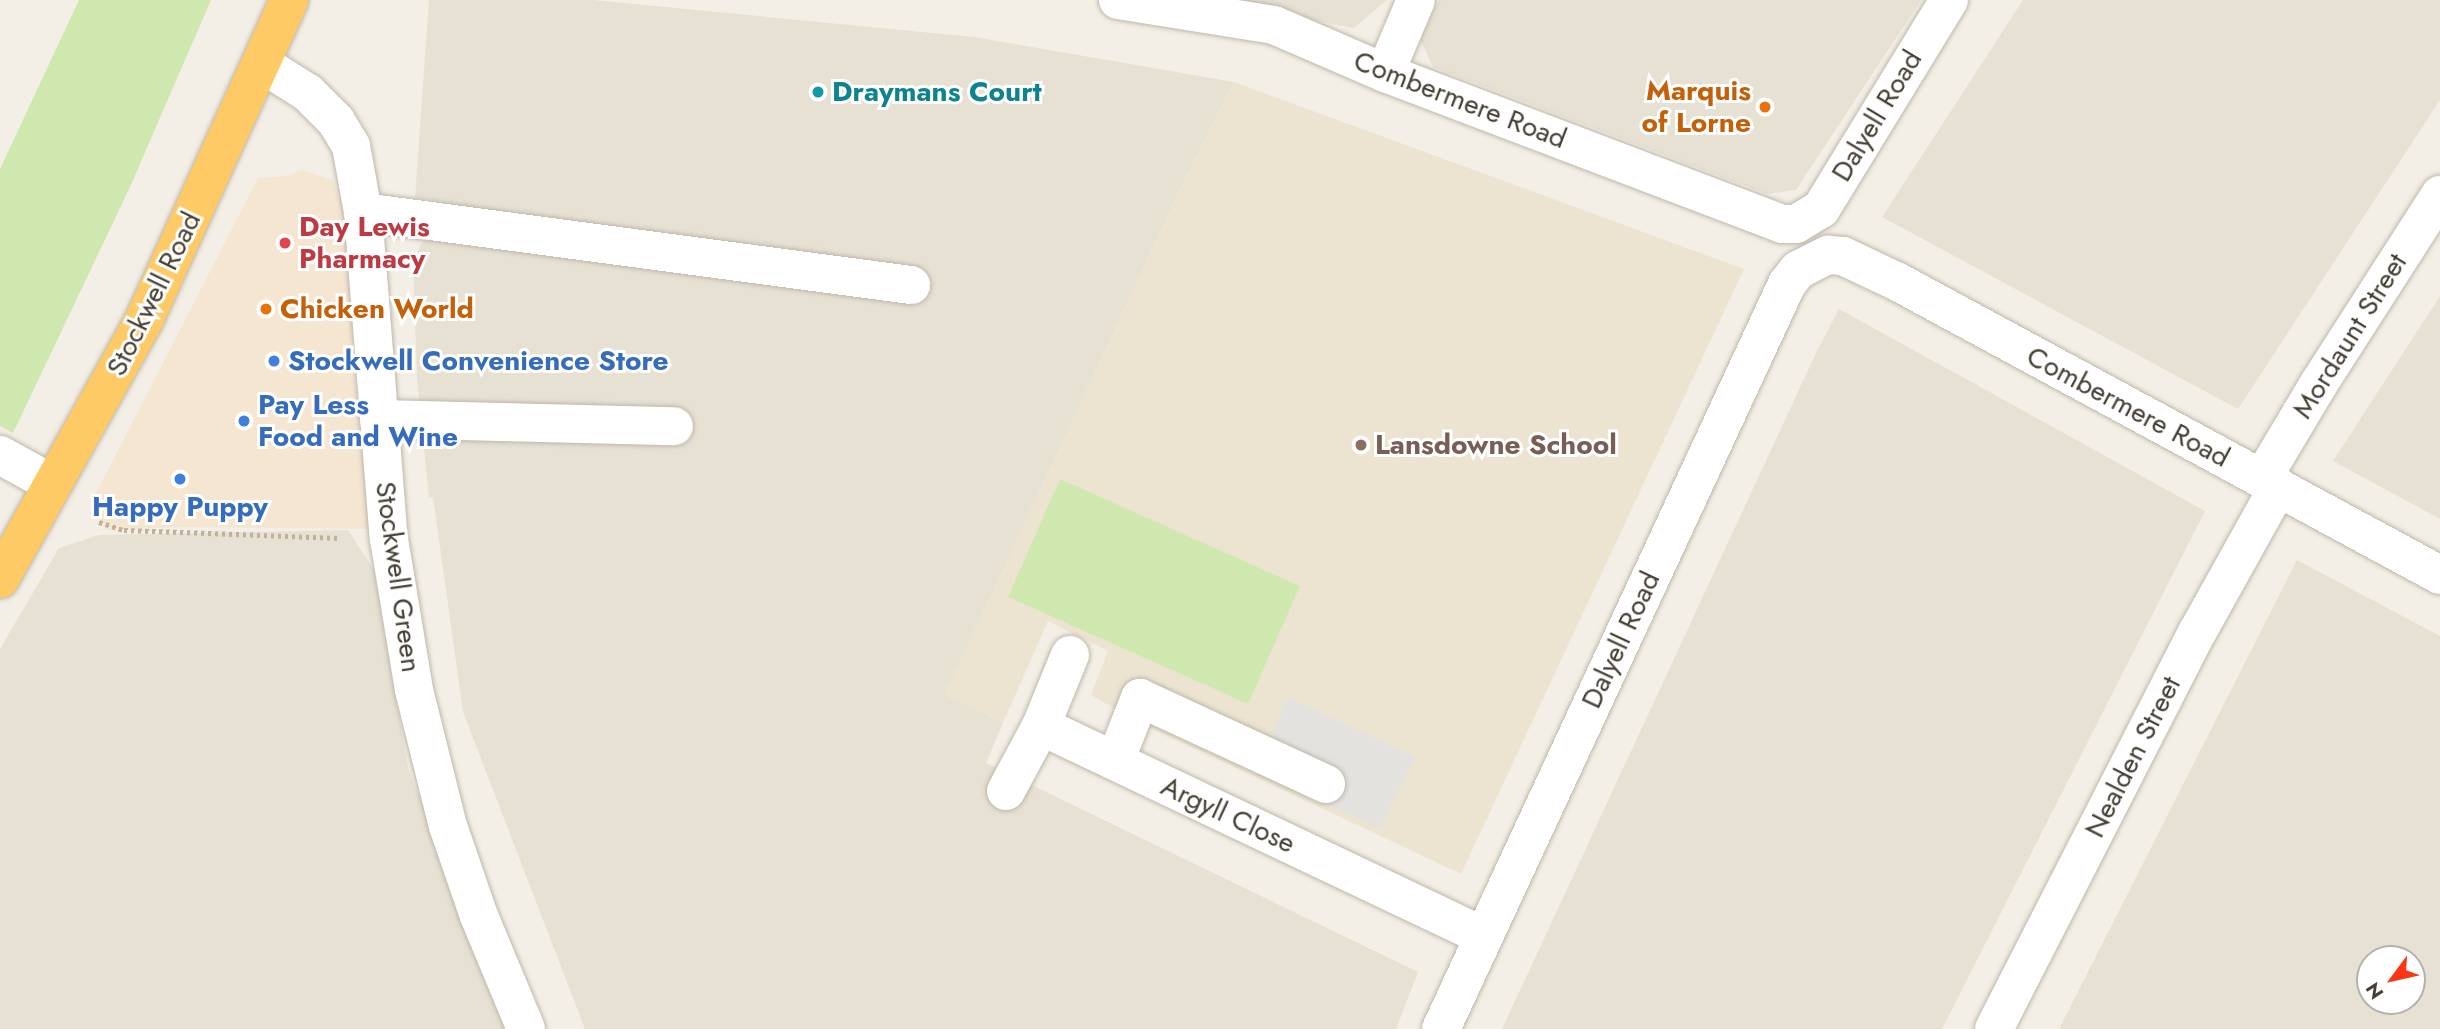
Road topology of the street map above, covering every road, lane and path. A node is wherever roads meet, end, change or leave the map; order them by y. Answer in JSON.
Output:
{"nodes":[{"id":1,"x":289,"y":0,"type":"edge"},
{"id":2,"x":1118,"y":0,"type":"edge"},
{"id":3,"x":1416,"y":0,"type":"edge"},
{"id":4,"x":1949,"y":0,"type":"edge"},
{"id":5,"x":262,"y":64,"type":"junction"},
{"id":6,"x":1385,"y":73,"type":"junction"},
{"id":7,"x":2440,"y":195,"type":"edge"},
{"id":8,"x":363,"y":212,"type":"junction"},
{"id":9,"x":1796,"y":224,"type":"joint"},
{"id":10,"x":1813,"y":262,"type":"joint"},
{"id":11,"x":911,"y":285,"type":"dead end"},
{"id":12,"x":379,"y":419,"type":"junction"},
{"id":13,"x":674,"y":426,"type":"dead end"},
{"id":14,"x":0,"y":455,"type":"edge"},
{"id":15,"x":2270,"y":483,"type":"junction"},
{"id":16,"x":54,"y":484,"type":"junction"},
{"id":17,"x":99,"y":522,"type":"dead end"},
{"id":18,"x":389,"y":539,"type":"junction"},
{"id":19,"x":2440,"y":575,"type":"edge"},
{"id":20,"x":0,"y":579,"type":"edge"},
{"id":21,"x":1070,"y":655,"type":"dead end"},
{"id":22,"x":1041,"y":726,"type":"junction"},
{"id":23,"x":1115,"y":761,"type":"junction"},
{"id":24,"x":1326,"y":784,"type":"dead end"},
{"id":25,"x":1006,"y":791,"type":"dead end"},
{"id":26,"x":1484,"y":936,"type":"junction"},
{"id":27,"x":526,"y":1029,"type":"edge"},
{"id":28,"x":1440,"y":1029,"type":"edge"},
{"id":29,"x":1994,"y":1029,"type":"edge"}],
"edges":[{"from":1,"to":5,"type":"highway","name":"Stockwell Road"},
{"from":2,"to":6,"type":"street","name":"Combermere Road"},
{"from":3,"to":6,"type":"street"},
{"from":4,"to":9,"type":"street","name":"Dalyell Road"},
{"from":5,"to":8,"type":"street","name":"Stockwell Green"},
{"from":5,"to":16,"type":"highway","name":"Stockwell Road"},
{"from":6,"to":9,"type":"street","name":"Combermere Road"},
{"from":7,"to":15,"type":"street","name":"Mordaunt Street"},
{"from":8,"to":11,"type":"street"},
{"from":8,"to":12,"type":"street","name":"Stockwell Green"},
{"from":10,"to":15,"type":"street","name":"Combermere Road"},
{"from":10,"to":26,"type":"street","name":"Dalyell Road"},
{"from":12,"to":13,"type":"street"},
{"from":12,"to":18,"type":"street","name":"Stockwell Green"},
{"from":14,"to":16,"type":"street"},
{"from":15,"to":19,"type":"street","name":"Combermere Road"},
{"from":15,"to":29,"type":"street","name":"Nealden Street"},
{"from":16,"to":20,"type":"highway","name":"Stockwell Road"},
{"from":17,"to":18,"type":"path"},
{"from":18,"to":27,"type":"street","name":"Stockwell Green"},
{"from":21,"to":22,"type":"street"},
{"from":22,"to":23,"type":"street","name":"Argyll Close"},
{"from":22,"to":25,"type":"street"},
{"from":23,"to":24,"type":"street"},
{"from":23,"to":26,"type":"street","name":"Argyll Close"},
{"from":26,"to":28,"type":"street","name":"Dalyell Road"}]}
